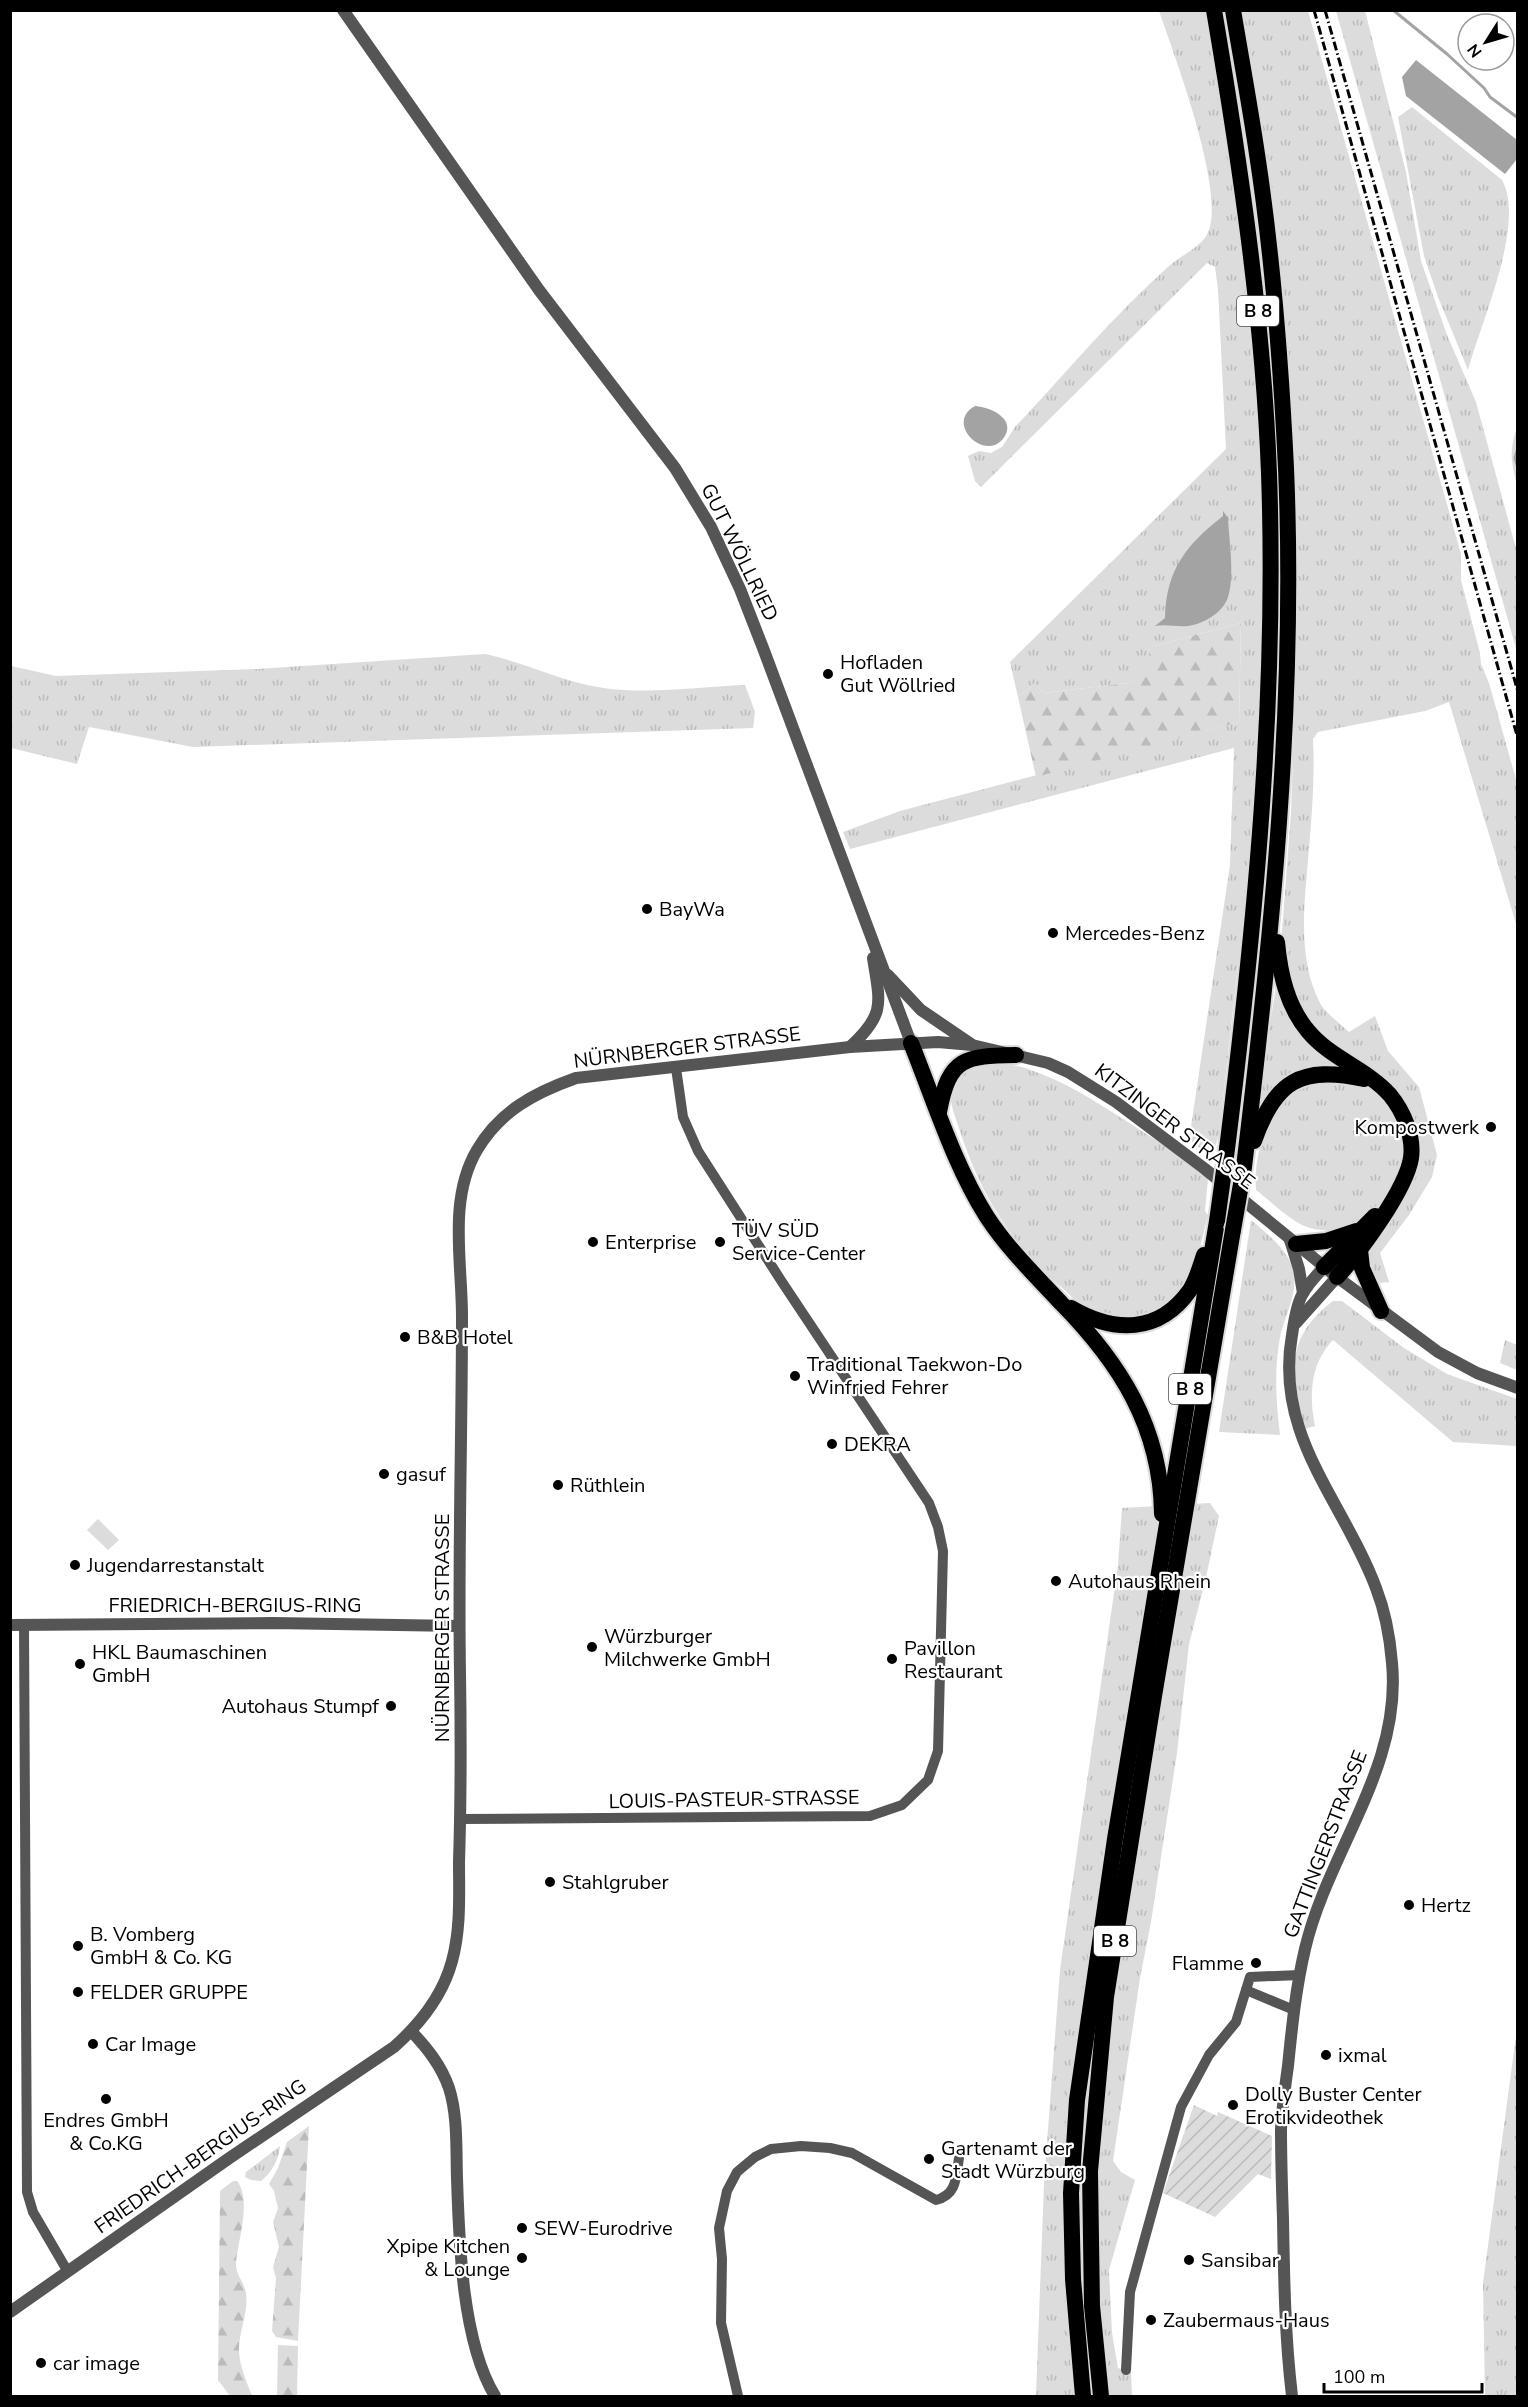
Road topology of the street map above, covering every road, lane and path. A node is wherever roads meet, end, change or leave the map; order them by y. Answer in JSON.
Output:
{"nodes":[{"id":1,"x":343,"y":10,"type":"edge"},
{"id":2,"x":1214,"y":10,"type":"edge"},
{"id":3,"x":1233,"y":10,"type":"edge"},
{"id":4,"x":1274,"y":896,"type":"junction"},
{"id":5,"x":868,"y":930,"type":"junction"},
{"id":6,"x":883,"y":968,"type":"junction"},
{"id":7,"x":910,"y":1043,"type":"junction"},
{"id":8,"x":972,"y":1045,"type":"junction"},
{"id":9,"x":850,"y":1047,"type":"junction"},
{"id":10,"x":1016,"y":1055,"type":"junction"},
{"id":11,"x":676,"y":1068,"type":"junction"},
{"id":12,"x":1371,"y":1080,"type":"junction"},
{"id":13,"x":939,"y":1112,"type":"junction"},
{"id":14,"x":1244,"y":1167,"type":"junction"},
{"id":15,"x":1391,"y":1202,"type":"junction"},
{"id":16,"x":1217,"y":1221,"type":"junction"},
{"id":17,"x":1360,"y":1230,"type":"junction"},
{"id":18,"x":1293,"y":1242,"type":"junction"},
{"id":19,"x":1360,"y":1250,"type":"junction"},
{"id":20,"x":1331,"y":1272,"type":"junction"},
{"id":21,"x":1303,"y":1293,"type":"junction"},
{"id":22,"x":1063,"y":1304,"type":"junction"},
{"id":23,"x":1381,"y":1311,"type":"junction"},
{"id":24,"x":1293,"y":1327,"type":"junction"},
{"id":25,"x":1518,"y":1388,"type":"edge"},
{"id":26,"x":1162,"y":1557,"type":"junction"},
{"id":27,"x":10,"y":1625,"type":"edge"},
{"id":28,"x":24,"y":1625,"type":"junction"},
{"id":29,"x":459,"y":1626,"type":"junction"},
{"id":30,"x":461,"y":1819,"type":"junction"},
{"id":31,"x":1300,"y":1975,"type":"junction"},
{"id":32,"x":1246,"y":1990,"type":"junction"},
{"id":33,"x":1294,"y":2010,"type":"junction"},
{"id":34,"x":411,"y":2031,"type":"junction"},
{"id":35,"x":959,"y":2158,"type":"dead end"},
{"id":36,"x":68,"y":2272,"type":"junction"},
{"id":37,"x":10,"y":2312,"type":"edge"},
{"id":38,"x":1126,"y":2370,"type":"dead end"},
{"id":39,"x":495,"y":2397,"type":"edge"},
{"id":40,"x":738,"y":2397,"type":"edge"},
{"id":41,"x":1083,"y":2397,"type":"edge"},
{"id":42,"x":1101,"y":2397,"type":"edge"},
{"id":43,"x":1292,"y":2397,"type":"edge"}],
"edges":[{"from":1,"to":5,"type":"street","name":"GUT WÖLLRIED"},
{"from":2,"to":16,"type":"highway","number":"B 8","bridge":true},
{"from":3,"to":4,"type":"highway","number":"B 8"},
{"from":4,"to":12,"type":"highway"},
{"from":4,"to":14,"type":"highway","number":"B 8"},
{"from":5,"to":6,"type":"street"},
{"from":5,"to":9,"type":"street"},
{"from":6,"to":7,"type":"street"},
{"from":6,"to":8,"type":"street"},
{"from":7,"to":8,"type":"street","name":"KITZINGER STRASSE"},
{"from":7,"to":9,"type":"street","name":"NÜRNBERGER STRASSE"},
{"from":7,"to":13,"type":"highway"},
{"from":8,"to":10,"type":"street","name":"KITZINGER STRASSE"},
{"from":9,"to":11,"type":"street","name":"NÜRNBERGER STRASSE"},
{"from":10,"to":13,"type":"highway"},
{"from":10,"to":18,"type":"street","name":"KITZINGER STRASSE"},
{"from":11,"to":29,"type":"street","name":"NÜRNBERGER STRASSE"},
{"from":11,"to":30,"type":"street","name":"LOUIS-PASTEUR-STRASSE"},
{"from":12,"to":14,"type":"highway"},
{"from":12,"to":15,"type":"highway"},
{"from":13,"to":22,"type":"highway"},
{"from":14,"to":42,"type":"highway","number":"B 8","bridge":true},
{"from":15,"to":17,"type":"highway"},
{"from":15,"to":19,"type":"highway"},
{"from":16,"to":22,"type":"highway"},
{"from":16,"to":26,"type":"highway","number":"B 8"},
{"from":17,"to":18,"type":"highway"},
{"from":17,"to":20,"type":"highway"},
{"from":18,"to":20,"type":"street","name":"KITZINGER STRASSE"},
{"from":18,"to":21,"type":"street"},
{"from":19,"to":20,"type":"highway"},
{"from":19,"to":23,"type":"highway"},
{"from":20,"to":21,"type":"street","name":"GATTINGERSTRASSE"},
{"from":20,"to":23,"type":"street","name":"KITZINGER STRASSE"},
{"from":20,"to":24,"type":"street"},
{"from":21,"to":24,"type":"street","name":"GATTINGERSTRASSE"},
{"from":22,"to":26,"type":"highway"},
{"from":23,"to":25,"type":"street","name":"KITZINGER STRASSE"},
{"from":24,"to":31,"type":"street","name":"GATTINGERSTRASSE"},
{"from":26,"to":41,"type":"highway","number":"B 8"},
{"from":27,"to":28,"type":"street","name":"FRIEDRICH-BERGIUS-RING"},
{"from":28,"to":29,"type":"street","name":"FRIEDRICH-BERGIUS-RING"},
{"from":28,"to":36,"type":"street"},
{"from":29,"to":30,"type":"street","name":"NÜRNBERGER STRASSE"},
{"from":30,"to":34,"type":"street","name":"NÜRNBERGER STRASSE"},
{"from":31,"to":32,"type":"street"},
{"from":31,"to":33,"type":"street","name":"GATTINGERSTRASSE"},
{"from":32,"to":33,"type":"street"},
{"from":32,"to":38,"type":"street"},
{"from":33,"to":43,"type":"street","name":"GATTINGERSTRASSE"},
{"from":34,"to":36,"type":"street","name":"FRIEDRICH-BERGIUS-RING"},
{"from":34,"to":39,"type":"street"},
{"from":35,"to":40,"type":"street"},
{"from":36,"to":37,"type":"street","name":"FRIEDRICH-BERGIUS-RING"}]}
